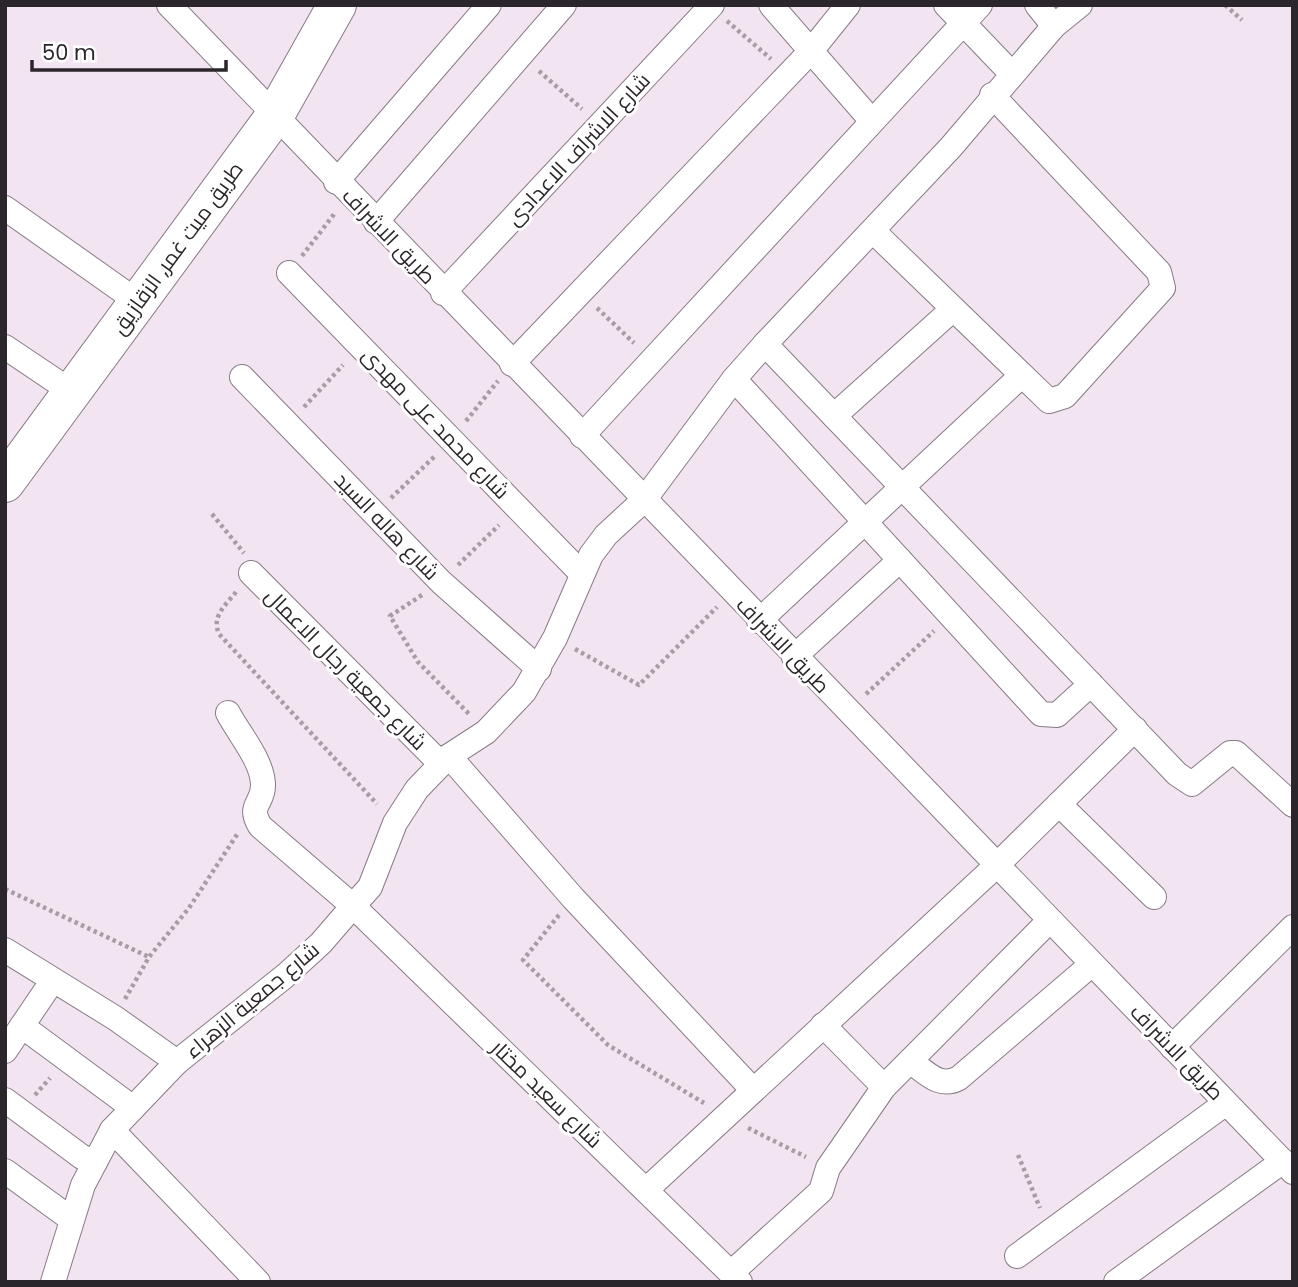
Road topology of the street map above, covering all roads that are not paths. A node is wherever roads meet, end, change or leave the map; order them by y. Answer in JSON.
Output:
{"nodes":[{"id":1,"x":169,"y":5,"type":"edge"},
{"id":2,"x":337,"y":5,"type":"edge"},
{"id":3,"x":489,"y":5,"type":"edge"},
{"id":4,"x":564,"y":5,"type":"edge"},
{"id":5,"x":771,"y":5,"type":"edge"},
{"id":6,"x":848,"y":5,"type":"edge"},
{"id":7,"x":980,"y":5,"type":"edge"},
{"id":8,"x":1037,"y":5,"type":"edge"},
{"id":9,"x":1080,"y":5,"type":"edge"},
{"id":10,"x":712,"y":6,"type":"edge"},
{"id":11,"x":953,"y":14,"type":"edge"},
{"id":12,"x":1054,"y":26,"type":"junction"},
{"id":13,"x":811,"y":51,"type":"junction"},
{"id":14,"x":1011,"y":73,"type":"junction"},
{"id":15,"x":992,"y":95,"type":"junction"},
{"id":16,"x":274,"y":117,"type":"junction"},
{"id":17,"x":871,"y":120,"type":"junction"},
{"id":18,"x":343,"y":188,"type":"junction"},
{"id":19,"x":5,"y":208,"type":"edge"},
{"id":20,"x":376,"y":222,"type":"junction"},
{"id":21,"x":874,"y":232,"type":"junction"},
{"id":22,"x":289,"y":274,"type":"road end"},
{"id":23,"x":443,"y":293,"type":"junction"},
{"id":24,"x":138,"y":302,"type":"junction"},
{"id":25,"x":953,"y":309,"type":"junction"},
{"id":26,"x":765,"y":344,"type":"junction"},
{"id":27,"x":5,"y":347,"type":"edge"},
{"id":28,"x":512,"y":364,"type":"junction"},
{"id":29,"x":1021,"y":376,"type":"junction"},
{"id":30,"x":242,"y":377,"type":"dead end"},
{"id":31,"x":734,"y":379,"type":"junction"},
{"id":32,"x":72,"y":392,"type":"junction"},
{"id":33,"x":834,"y":416,"type":"junction"},
{"id":34,"x":582,"y":436,"type":"junction"},
{"id":35,"x":5,"y":483,"type":"edge"},
{"id":36,"x":900,"y":488,"type":"junction"},
{"id":37,"x":644,"y":500,"type":"junction"},
{"id":38,"x":864,"y":522,"type":"junction"},
{"id":39,"x":900,"y":560,"type":"junction"},
{"id":40,"x":251,"y":573,"type":"road end"},
{"id":41,"x":582,"y":574,"type":"junction"},
{"id":42,"x":760,"y":621,"type":"junction"},
{"id":43,"x":794,"y":657,"type":"junction"},
{"id":44,"x":539,"y":669,"type":"junction"},
{"id":45,"x":1091,"y":684,"type":"junction"},
{"id":46,"x":228,"y":713,"type":"dead end"},
{"id":47,"x":1135,"y":729,"type":"junction"},
{"id":48,"x":445,"y":760,"type":"junction"},
{"id":49,"x":1059,"y":804,"type":"junction"},
{"id":50,"x":1293,"y":805,"type":"edge"},
{"id":51,"x":996,"y":866,"type":"junction"},
{"id":52,"x":1154,"y":897,"type":"dead end"},
{"id":53,"x":353,"y":906,"type":"junction"},
{"id":54,"x":1049,"y":921,"type":"junction"},
{"id":55,"x":1293,"y":927,"type":"edge"},
{"id":56,"x":5,"y":950,"type":"edge"},
{"id":57,"x":1092,"y":964,"type":"junction"},
{"id":58,"x":53,"y":980,"type":"junction"},
{"id":59,"x":823,"y":1025,"type":"junction"},
{"id":60,"x":22,"y":1026,"type":"junction"},
{"id":61,"x":1172,"y":1047,"type":"junction"},
{"id":62,"x":5,"y":1051,"type":"edge"},
{"id":63,"x":910,"y":1060,"type":"junction"},
{"id":64,"x":177,"y":1062,"type":"junction"},
{"id":65,"x":884,"y":1087,"type":"junction"},
{"id":66,"x":752,"y":1089,"type":"junction"},
{"id":67,"x":5,"y":1100,"type":"edge"},
{"id":68,"x":1226,"y":1103,"type":"junction"},
{"id":69,"x":133,"y":1108,"type":"junction"},
{"id":70,"x":112,"y":1130,"type":"junction"},
{"id":71,"x":94,"y":1162,"type":"junction"},
{"id":72,"x":1288,"y":1166,"type":"edge"},
{"id":73,"x":5,"y":1171,"type":"edge"},
{"id":74,"x":646,"y":1190,"type":"junction"},
{"id":75,"x":71,"y":1219,"type":"junction"},
{"id":76,"x":1017,"y":1256,"type":"dead end"},
{"id":77,"x":735,"y":1277,"type":"edge"},
{"id":78,"x":53,"y":1282,"type":"edge"},
{"id":79,"x":258,"y":1282,"type":"edge"},
{"id":80,"x":1116,"y":1282,"type":"edge"}],
"edges":[{"from":1,"to":16,"type":"street","name":"طريق الاشراف"},
{"from":2,"to":16,"type":"highway","name":"طريق ميت غمر, الزقازيق"},
{"from":3,"to":18,"type":"street"},
{"from":4,"to":20,"type":"street"},
{"from":5,"to":13,"type":"street"},
{"from":6,"to":13,"type":"street"},
{"from":7,"to":11,"type":"street"},
{"from":8,"to":12,"type":"street"},
{"from":9,"to":12,"type":"street","name":"شارع جمعية الزهراء"},
{"from":10,"to":23,"type":"street","name":"شارع الاشراف الاعدادى"},
{"from":11,"to":14,"type":"street"},
{"from":11,"to":17,"type":"street"},
{"from":12,"to":14,"type":"street","name":"شارع جمعية الزهراء"},
{"from":13,"to":17,"type":"street"},
{"from":13,"to":28,"type":"street"},
{"from":14,"to":15,"type":"street","name":"شارع جمعية الزهراء"},
{"from":15,"to":21,"type":"street","name":"شارع جمعية الزهراء"},
{"from":15,"to":29,"type":"street"},
{"from":16,"to":18,"type":"street","name":"طريق الاشراف"},
{"from":16,"to":24,"type":"highway","name":"طريق ميت غمر, الزقازيق"},
{"from":17,"to":34,"type":"street"},
{"from":18,"to":20,"type":"street","name":"طريق الاشراف"},
{"from":19,"to":24,"type":"street"},
{"from":20,"to":23,"type":"street","name":"طريق الاشراف"},
{"from":21,"to":25,"type":"street"},
{"from":21,"to":26,"type":"street","name":"شارع جمعية الزهراء"},
{"from":22,"to":41,"type":"street","name":"شارع محمد على مهدى"},
{"from":23,"to":28,"type":"street","name":"طريق الاشراف"},
{"from":24,"to":32,"type":"highway","name":"طريق ميت غمر, الزقازيق"},
{"from":25,"to":29,"type":"street"},
{"from":25,"to":33,"type":"street"},
{"from":26,"to":31,"type":"street","name":"شارع جمعية الزهراء"},
{"from":26,"to":33,"type":"street"},
{"from":27,"to":32,"type":"street"},
{"from":28,"to":34,"type":"street","name":"طريق الاشراف"},
{"from":29,"to":36,"type":"street"},
{"from":30,"to":44,"type":"street","name":"شارع هاله السيد"},
{"from":31,"to":37,"type":"street","name":"شارع جمعية الزهراء"},
{"from":31,"to":38,"type":"street"},
{"from":32,"to":35,"type":"highway","name":"طريق ميت غمر, الزقازيق"},
{"from":33,"to":36,"type":"street"},
{"from":34,"to":37,"type":"street","name":"طريق الاشراف"},
{"from":36,"to":38,"type":"street"},
{"from":36,"to":45,"type":"street"},
{"from":37,"to":41,"type":"street","name":"شارع جمعية الزهراء"},
{"from":37,"to":42,"type":"street","name":"طريق الاشراف"},
{"from":38,"to":39,"type":"street"},
{"from":38,"to":42,"type":"street"},
{"from":39,"to":43,"type":"street"},
{"from":39,"to":45,"type":"street"},
{"from":40,"to":48,"type":"street","name":"شارع جمعية رجال الاعمال"},
{"from":41,"to":44,"type":"street","name":"شارع جمعية الزهراء"},
{"from":42,"to":43,"type":"street","name":"طريق الاشراف"},
{"from":43,"to":51,"type":"street","name":"طريق الاشراف"},
{"from":44,"to":48,"type":"street","name":"شارع جمعية الزهراء"},
{"from":45,"to":47,"type":"street"},
{"from":46,"to":53,"type":"street","name":"شارع سعيد مختار"},
{"from":47,"to":49,"type":"street"},
{"from":47,"to":50,"type":"street"},
{"from":48,"to":53,"type":"street","name":"شارع جمعية الزهراء"},
{"from":48,"to":66,"type":"street","name":"شارع جمعية رجال الاعمال"},
{"from":49,"to":51,"type":"street"},
{"from":49,"to":52,"type":"street"},
{"from":51,"to":54,"type":"street","name":"طريق الاشراف"},
{"from":51,"to":59,"type":"street"},
{"from":53,"to":64,"type":"street","name":"شارع جمعية الزهراء"},
{"from":53,"to":74,"type":"street","name":"شارع سعيد مختار"},
{"from":54,"to":57,"type":"street","name":"طريق الاشراف"},
{"from":54,"to":63,"type":"street"},
{"from":55,"to":61,"type":"street"},
{"from":56,"to":58,"type":"street"},
{"from":57,"to":61,"type":"street","name":"طريق الاشراف"},
{"from":57,"to":63,"type":"street"},
{"from":58,"to":60,"type":"street"},
{"from":58,"to":64,"type":"street"},
{"from":59,"to":65,"type":"street"},
{"from":59,"to":66,"type":"street"},
{"from":60,"to":62,"type":"street"},
{"from":60,"to":69,"type":"street"},
{"from":61,"to":68,"type":"street","name":"طريق الاشراف"},
{"from":63,"to":65,"type":"street"},
{"from":64,"to":69,"type":"street","name":"شارع جمعية الزهراء"},
{"from":65,"to":77,"type":"street"},
{"from":66,"to":74,"type":"street"},
{"from":67,"to":71,"type":"street"},
{"from":68,"to":72,"type":"street","name":"طريق الاشراف"},
{"from":68,"to":76,"type":"street"},
{"from":69,"to":70,"type":"street","name":"شارع جمعية الزهراء"},
{"from":70,"to":71,"type":"street","name":"شارع جمعية الزهراء"},
{"from":70,"to":79,"type":"street"},
{"from":71,"to":75,"type":"street","name":"شارع جمعية الزهراء"},
{"from":72,"to":80,"type":"street"},
{"from":73,"to":75,"type":"street"},
{"from":74,"to":77,"type":"street","name":"شارع سعيد مختار"},
{"from":75,"to":78,"type":"street","name":"شارع جمعية الزهراء"}]}
